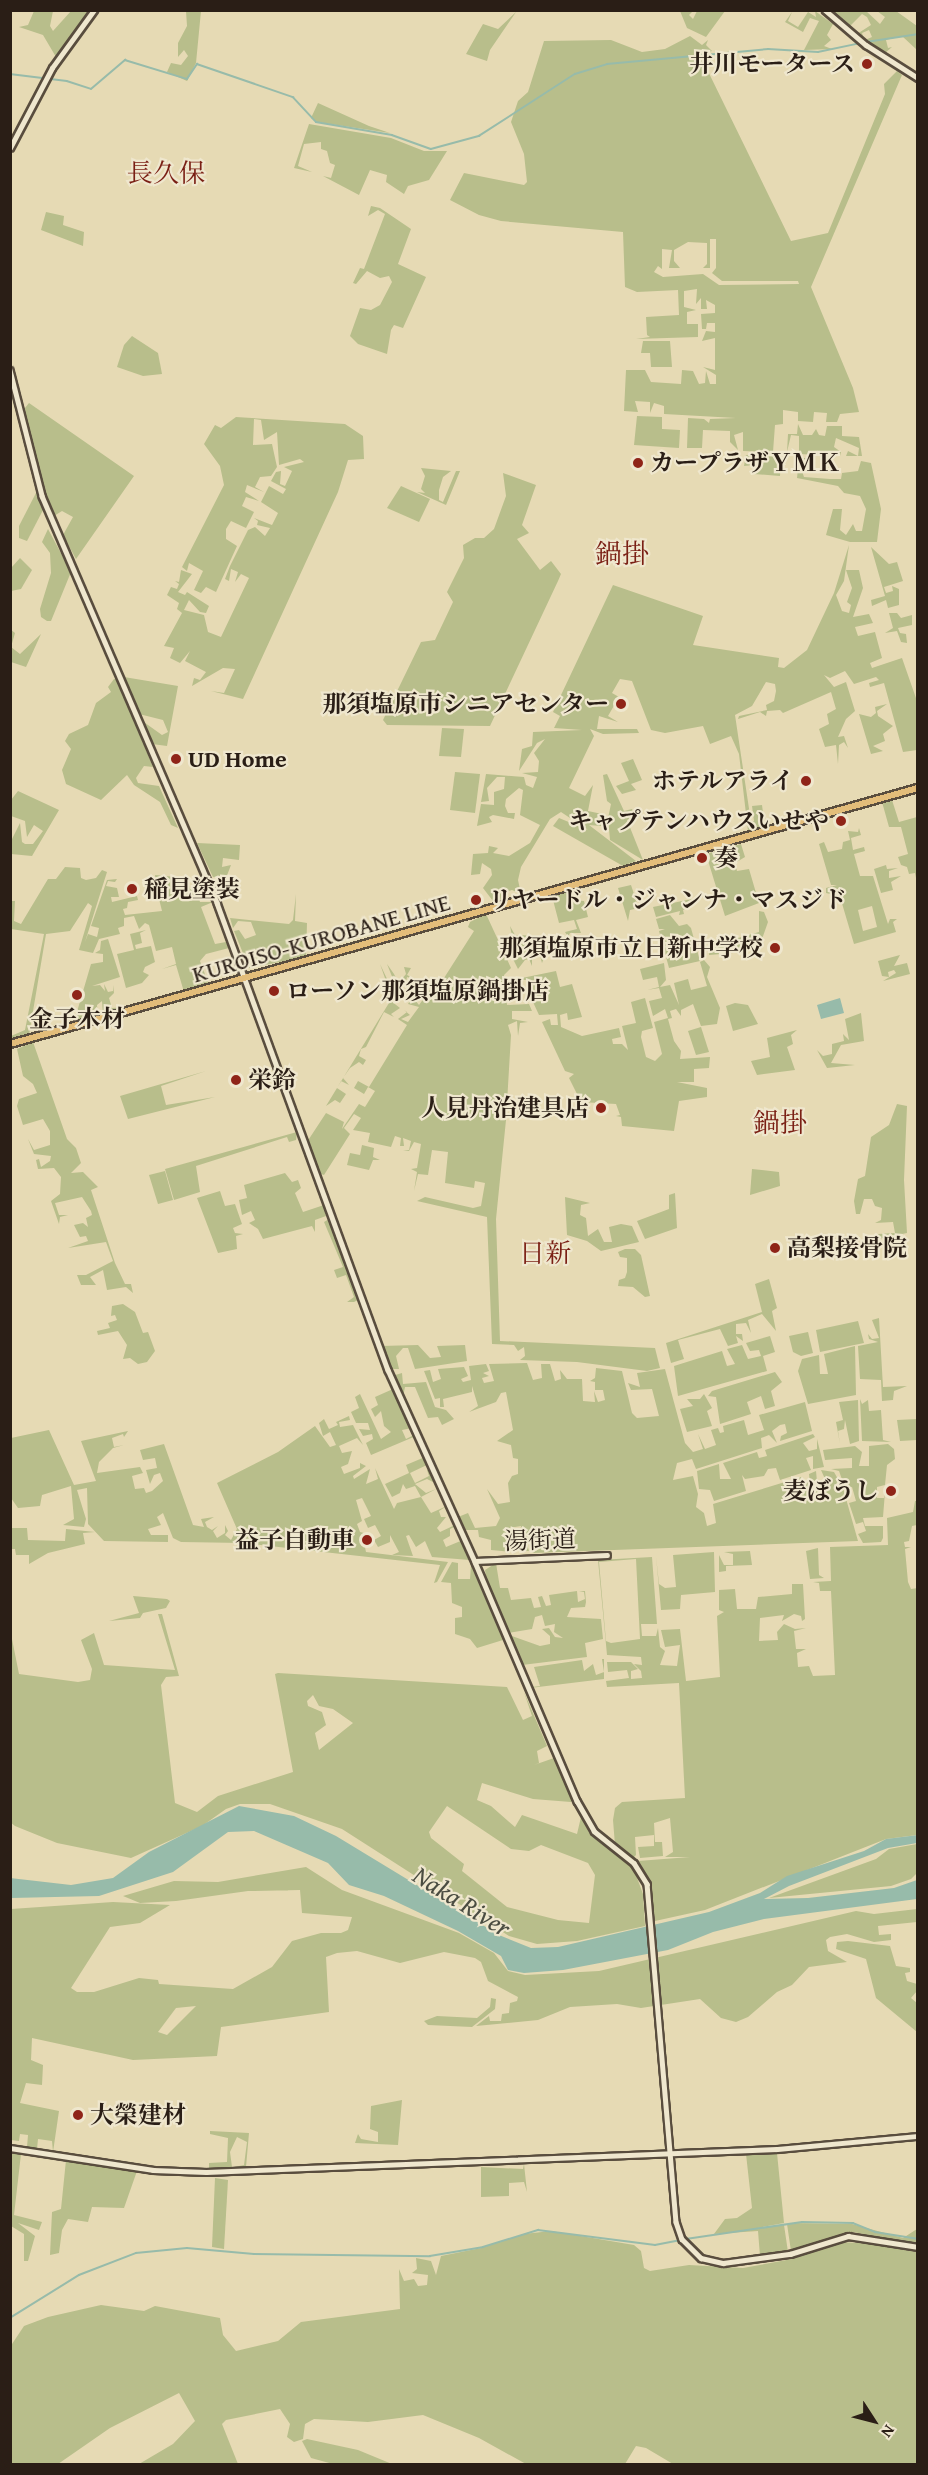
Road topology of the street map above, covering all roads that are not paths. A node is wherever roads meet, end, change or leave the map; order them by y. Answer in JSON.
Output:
{"nodes":[{"id":1,"x":94,"y":10,"type":"edge"},
{"id":2,"x":825,"y":10,"type":"edge"},
{"id":3,"x":917,"y":76,"type":"edge"},
{"id":4,"x":10,"y":148,"type":"edge"},
{"id":5,"x":10,"y":370,"type":"edge"},
{"id":6,"x":918,"y":788,"type":"edge"},
{"id":7,"x":244,"y":978,"type":"junction"},
{"id":8,"x":10,"y":1044,"type":"edge"},
{"id":9,"x":607,"y":1555,"type":"dead end"},
{"id":10,"x":475,"y":1561,"type":"junction"},
{"id":11,"x":918,"y":2136,"type":"edge"},
{"id":12,"x":10,"y":2148,"type":"edge"},
{"id":13,"x":670,"y":2153,"type":"junction"},
{"id":14,"x":918,"y":2247,"type":"edge"}],
"edges":[{"from":1,"to":4,"type":"street"},
{"from":2,"to":3,"type":"street"},
{"from":5,"to":7,"type":"street"},
{"from":6,"to":7,"type":"main road","name":"KUROISO-KUROBANE LINE"},
{"from":7,"to":8,"type":"main road","name":"KUROISO-KUROBANE LINE"},
{"from":7,"to":10,"type":"street"},
{"from":9,"to":10,"type":"street","name":"湯街道"},
{"from":10,"to":13,"type":"street"},
{"from":11,"to":13,"type":"street"},
{"from":12,"to":13,"type":"street"},
{"from":13,"to":14,"type":"street"}]}
